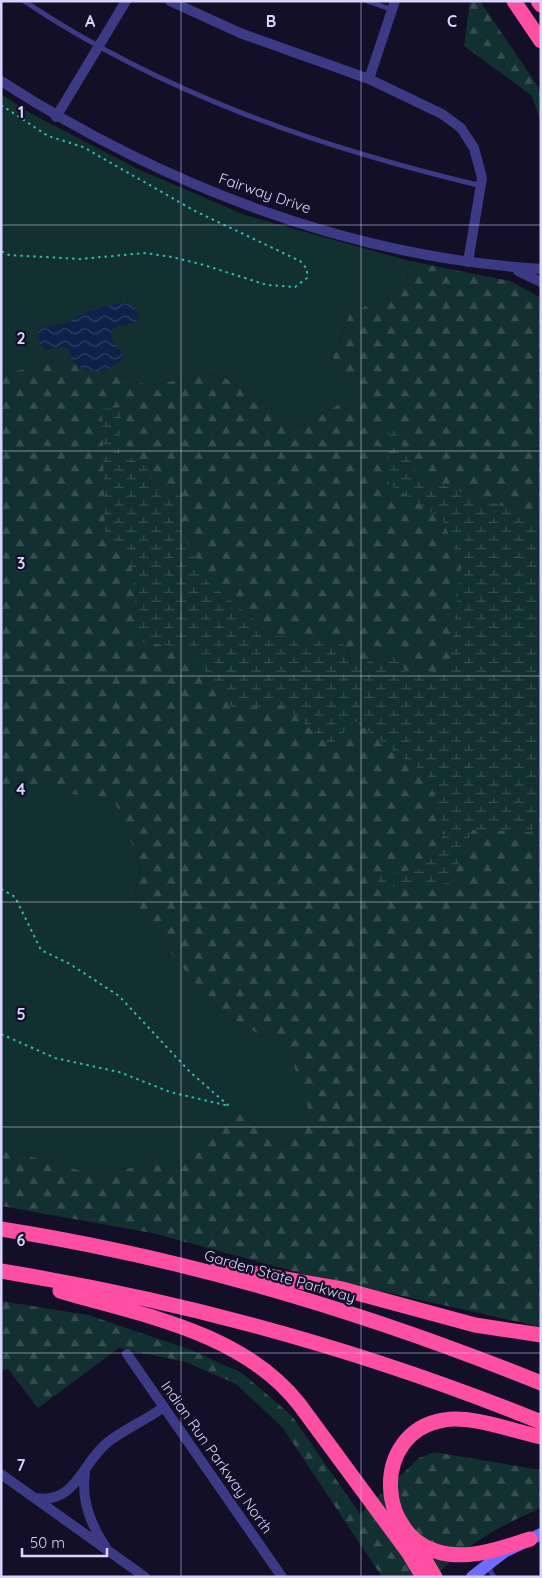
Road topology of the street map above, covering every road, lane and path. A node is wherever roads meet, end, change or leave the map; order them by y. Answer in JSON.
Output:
{"nodes":[{"id":1,"x":24,"y":1,"type":"edge"},
{"id":2,"x":126,"y":1,"type":"edge"},
{"id":3,"x":170,"y":1,"type":"edge"},
{"id":4,"x":367,"y":1,"type":"edge"},
{"id":5,"x":514,"y":1,"type":"edge"},
{"id":6,"x":538,"y":1,"type":"edge"},
{"id":7,"x":541,"y":5,"type":"edge"},
{"id":8,"x":394,"y":6,"type":"edge"},
{"id":9,"x":541,"y":41,"type":"edge"},
{"id":10,"x":98,"y":48,"type":"junction"},
{"id":11,"x":369,"y":79,"type":"junction"},
{"id":12,"x":1,"y":81,"type":"edge"},
{"id":13,"x":1,"y":105,"type":"edge"},
{"id":14,"x":56,"y":116,"type":"junction"},
{"id":15,"x":482,"y":186,"type":"junction"},
{"id":16,"x":1,"y":251,"type":"edge"},
{"id":17,"x":468,"y":262,"type":"junction"},
{"id":18,"x":503,"y":266,"type":"junction"},
{"id":19,"x":541,"y":269,"type":"edge"},
{"id":20,"x":541,"y":282,"type":"edge"},
{"id":21,"x":1,"y":889,"type":"edge"},
{"id":22,"x":1,"y":1034,"type":"edge"},
{"id":23,"x":1,"y":1229,"type":"edge"},
{"id":24,"x":74,"y":1242,"type":"junction"},
{"id":25,"x":1,"y":1272,"type":"edge"},
{"id":26,"x":541,"y":1335,"type":"edge"},
{"id":27,"x":127,"y":1354,"type":"dead end"},
{"id":28,"x":541,"y":1383,"type":"edge"},
{"id":29,"x":164,"y":1407,"type":"junction"},
{"id":30,"x":541,"y":1422,"type":"edge"},
{"id":31,"x":541,"y":1437,"type":"edge"},
{"id":32,"x":85,"y":1472,"type":"junction"},
{"id":33,"x":1,"y":1474,"type":"edge"},
{"id":34,"x":34,"y":1498,"type":"junction"},
{"id":35,"x":404,"y":1528,"type":"junction"},
{"id":36,"x":535,"y":1537,"type":"edge"},
{"id":37,"x":112,"y":1554,"type":"junction"},
{"id":38,"x":487,"y":1565,"type":"junction"},
{"id":39,"x":145,"y":1577,"type":"edge"},
{"id":40,"x":282,"y":1577,"type":"edge"},
{"id":41,"x":423,"y":1577,"type":"edge"},
{"id":42,"x":435,"y":1577,"type":"edge"},
{"id":43,"x":472,"y":1577,"type":"edge"},
{"id":44,"x":494,"y":1577,"type":"edge"}],
"edges":[{"from":1,"to":10,"type":"lane"},
{"from":2,"to":10,"type":"street"},
{"from":3,"to":11,"type":"street"},
{"from":4,"to":8,"type":"lane"},
{"from":5,"to":9,"type":"highway"},
{"from":6,"to":7,"type":"highway"},
{"from":8,"to":11,"type":"street"},
{"from":10,"to":14,"type":"street"},
{"from":10,"to":15,"type":"lane"},
{"from":11,"to":15,"type":"street"},
{"from":12,"to":14,"type":"street","name":"Fairway Drive"},
{"from":13,"to":16,"type":"path"},
{"from":14,"to":17,"type":"street","name":"Fairway Drive"},
{"from":15,"to":17,"type":"street"},
{"from":17,"to":18,"type":"street","name":"Fairway Drive"},
{"from":18,"to":19,"type":"street","name":"Fairway Drive"},
{"from":18,"to":20,"type":"street"},
{"from":21,"to":22,"type":"path"},
{"from":23,"to":24,"type":"highway","name":"Garden State Parkway"},
{"from":24,"to":26,"type":"highway"},
{"from":24,"to":28,"type":"highway","name":"Garden State Parkway"},
{"from":25,"to":30,"type":"highway"},
{"from":25,"to":41,"type":"highway"},
{"from":27,"to":29,"type":"street","name":"Indian Run Parkway North"},
{"from":29,"to":32,"type":"street"},
{"from":29,"to":40,"type":"street","name":"Indian Run Parkway North"},
{"from":31,"to":35,"type":"highway"},
{"from":32,"to":34,"type":"street"},
{"from":32,"to":37,"type":"street"},
{"from":33,"to":34,"type":"street"},
{"from":34,"to":37,"type":"street"},
{"from":35,"to":36,"type":"highway"},
{"from":35,"to":42,"type":"highway"},
{"from":36,"to":38,"type":"main road"},
{"from":37,"to":39,"type":"street"},
{"from":38,"to":43,"type":"main road"},
{"from":38,"to":44,"type":"lane"}]}
